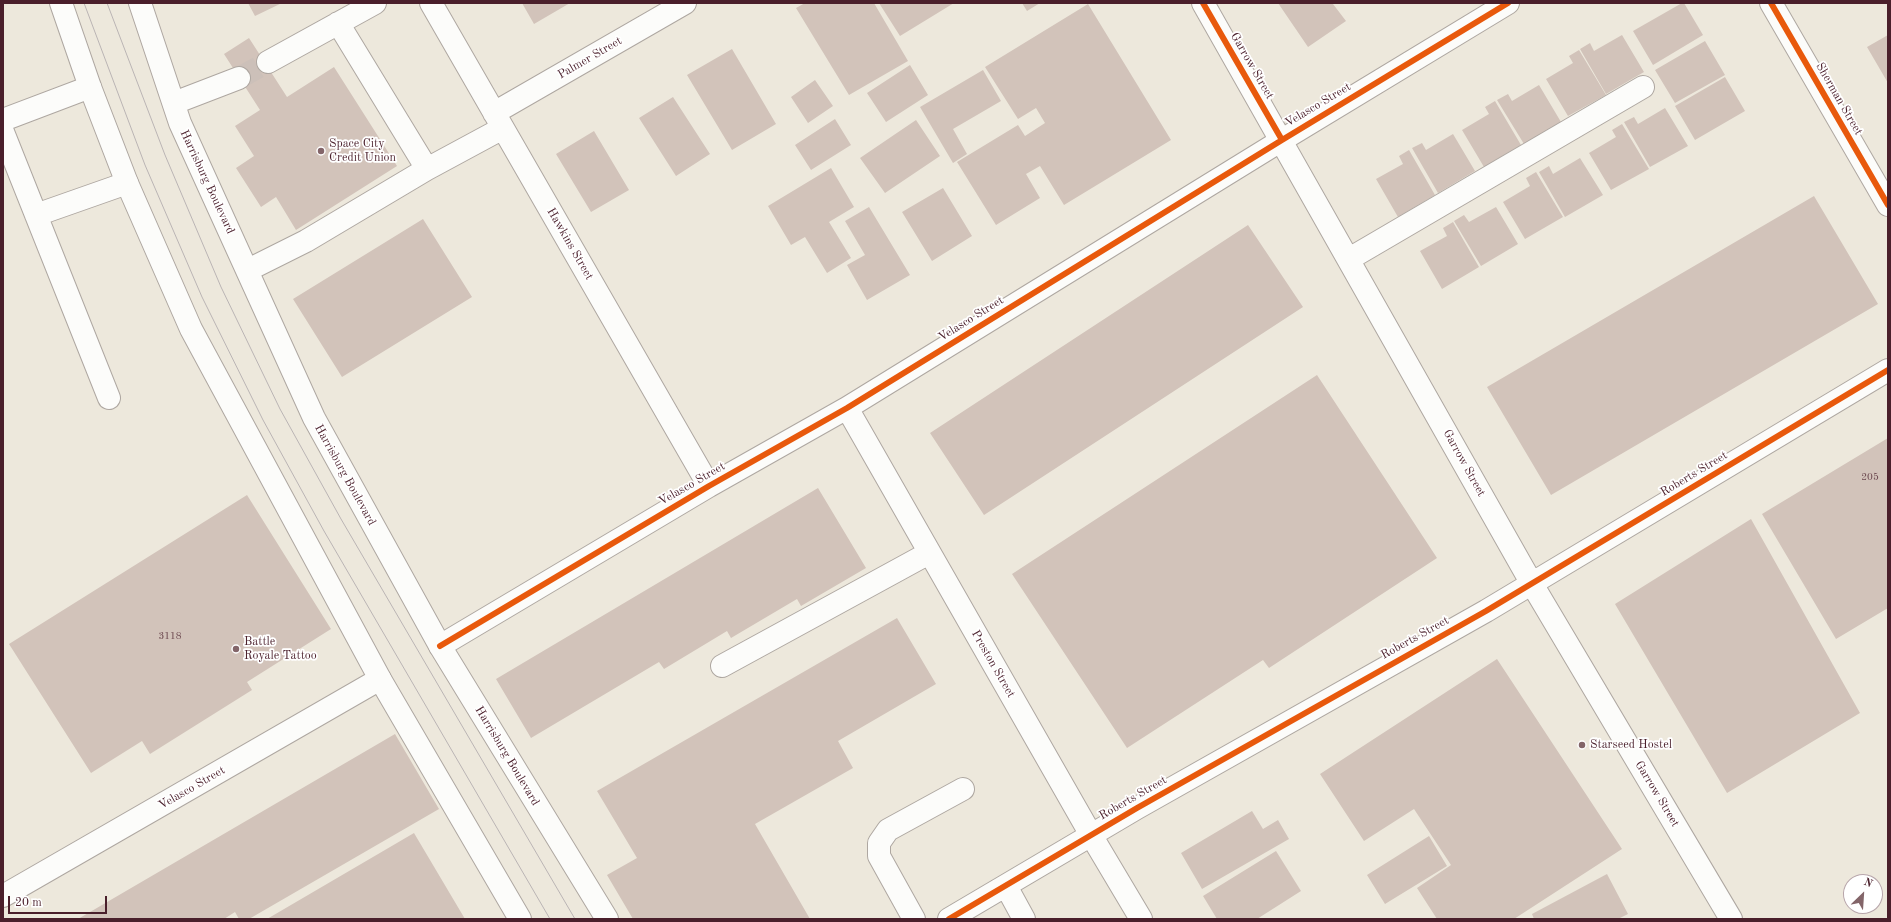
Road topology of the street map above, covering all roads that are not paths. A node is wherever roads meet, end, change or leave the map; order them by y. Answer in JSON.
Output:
{"nodes":[{"id":1,"x":61,"y":3,"type":"edge"},
{"id":2,"x":140,"y":3,"type":"edge"},
{"id":3,"x":375,"y":3,"type":"edge"},
{"id":4,"x":431,"y":3,"type":"edge"},
{"id":5,"x":686,"y":3,"type":"edge"},
{"id":6,"x":1202,"y":3,"type":"edge"},
{"id":7,"x":1508,"y":3,"type":"edge"},
{"id":8,"x":1771,"y":3,"type":"edge"},
{"id":9,"x":660,"y":9,"type":"edge"},
{"id":10,"x":344,"y":14,"type":"edge"},
{"id":11,"x":268,"y":62,"type":"tunnel mouth"},
{"id":12,"x":239,"y":78,"type":"tunnel mouth"},
{"id":13,"x":90,"y":87,"type":"junction"},
{"id":14,"x":1643,"y":87,"type":"dead end"},
{"id":15,"x":174,"y":103,"type":"junction"},
{"id":16,"x":3,"y":120,"type":"edge"},
{"id":17,"x":498,"y":120,"type":"junction"},
{"id":18,"x":3,"y":132,"type":"edge"},
{"id":19,"x":1282,"y":140,"type":"junction"},
{"id":20,"x":427,"y":168,"type":"junction"},
{"id":21,"x":127,"y":183,"type":"junction"},
{"id":22,"x":1888,"y":205,"type":"edge"},
{"id":23,"x":36,"y":216,"type":"junction"},
{"id":24,"x":1349,"y":259,"type":"junction"},
{"id":25,"x":248,"y":270,"type":"junction"},
{"id":26,"x":1888,"y":370,"type":"edge"},
{"id":27,"x":109,"y":398,"type":"dead end"},
{"id":28,"x":847,"y":408,"type":"junction"},
{"id":29,"x":709,"y":486,"type":"junction"},
{"id":30,"x":929,"y":553,"type":"junction"},
{"id":31,"x":1532,"y":584,"type":"junction"},
{"id":32,"x":440,"y":646,"type":"junction"},
{"id":33,"x":722,"y":666,"type":"dead end"},
{"id":34,"x":380,"y":679,"type":"junction"},
{"id":35,"x":964,"y":789,"type":"dead end"},
{"id":36,"x":1091,"y":835,"type":"junction"},
{"id":37,"x":1006,"y":886,"type":"junction"},
{"id":38,"x":3,"y":896,"type":"edge"},
{"id":39,"x":520,"y":919,"type":"edge"},
{"id":40,"x":607,"y":919,"type":"edge"},
{"id":41,"x":914,"y":919,"type":"edge"},
{"id":42,"x":949,"y":919,"type":"edge"},
{"id":43,"x":1024,"y":919,"type":"edge"},
{"id":44,"x":1141,"y":919,"type":"edge"},
{"id":45,"x":1731,"y":919,"type":"edge"}],
"edges":[{"from":1,"to":13,"type":"street"},
{"from":2,"to":15,"type":"street","name":"Harrisburg Boulevard"},
{"from":3,"to":10,"type":"street"},
{"from":4,"to":17,"type":"street","name":"Hawkins Street"},
{"from":5,"to":9,"type":"street","name":"Palmer Street"},
{"from":6,"to":19,"type":"street","name":"Garrow Street"},
{"from":7,"to":19,"type":"street","name":"Velasco Street"},
{"from":8,"to":22,"type":"street","name":"Sherman Street"},
{"from":9,"to":17,"type":"street","name":"Palmer Street"},
{"from":10,"to":11,"type":"street"},
{"from":10,"to":20,"type":"street"},
{"from":12,"to":15,"type":"street"},
{"from":13,"to":16,"type":"street"},
{"from":13,"to":21,"type":"street"},
{"from":14,"to":24,"type":"street"},
{"from":15,"to":25,"type":"street","name":"Harrisburg Boulevard"},
{"from":17,"to":20,"type":"street","name":"Palmer Street"},
{"from":17,"to":29,"type":"street","name":"Hawkins Street"},
{"from":18,"to":23,"type":"street"},
{"from":19,"to":24,"type":"street","name":"Garrow Street"},
{"from":19,"to":28,"type":"street","name":"Velasco Street"},
{"from":20,"to":25,"type":"street","name":"Palmer Street"},
{"from":21,"to":23,"type":"street"},
{"from":21,"to":34,"type":"street"},
{"from":23,"to":27,"type":"street"},
{"from":24,"to":31,"type":"street","name":"Garrow Street"},
{"from":25,"to":32,"type":"street","name":"Harrisburg Boulevard"},
{"from":26,"to":31,"type":"street","name":"Roberts Street"},
{"from":28,"to":29,"type":"street","name":"Velasco Street"},
{"from":28,"to":30,"type":"street","name":"Preston Street"},
{"from":29,"to":32,"type":"street","name":"Velasco Street"},
{"from":30,"to":33,"type":"street"},
{"from":30,"to":36,"type":"street","name":"Preston Street"},
{"from":31,"to":36,"type":"street","name":"Roberts Street"},
{"from":31,"to":45,"type":"street","name":"Garrow Street"},
{"from":32,"to":40,"type":"street","name":"Harrisburg Boulevard"},
{"from":34,"to":38,"type":"street","name":"Velasco Street"},
{"from":34,"to":39,"type":"street"},
{"from":35,"to":41,"type":"street"},
{"from":36,"to":37,"type":"street","name":"Roberts Street"},
{"from":36,"to":44,"type":"street","name":"Preston Street"},
{"from":37,"to":42,"type":"street","name":"Roberts Street"},
{"from":37,"to":43,"type":"street"}]}
